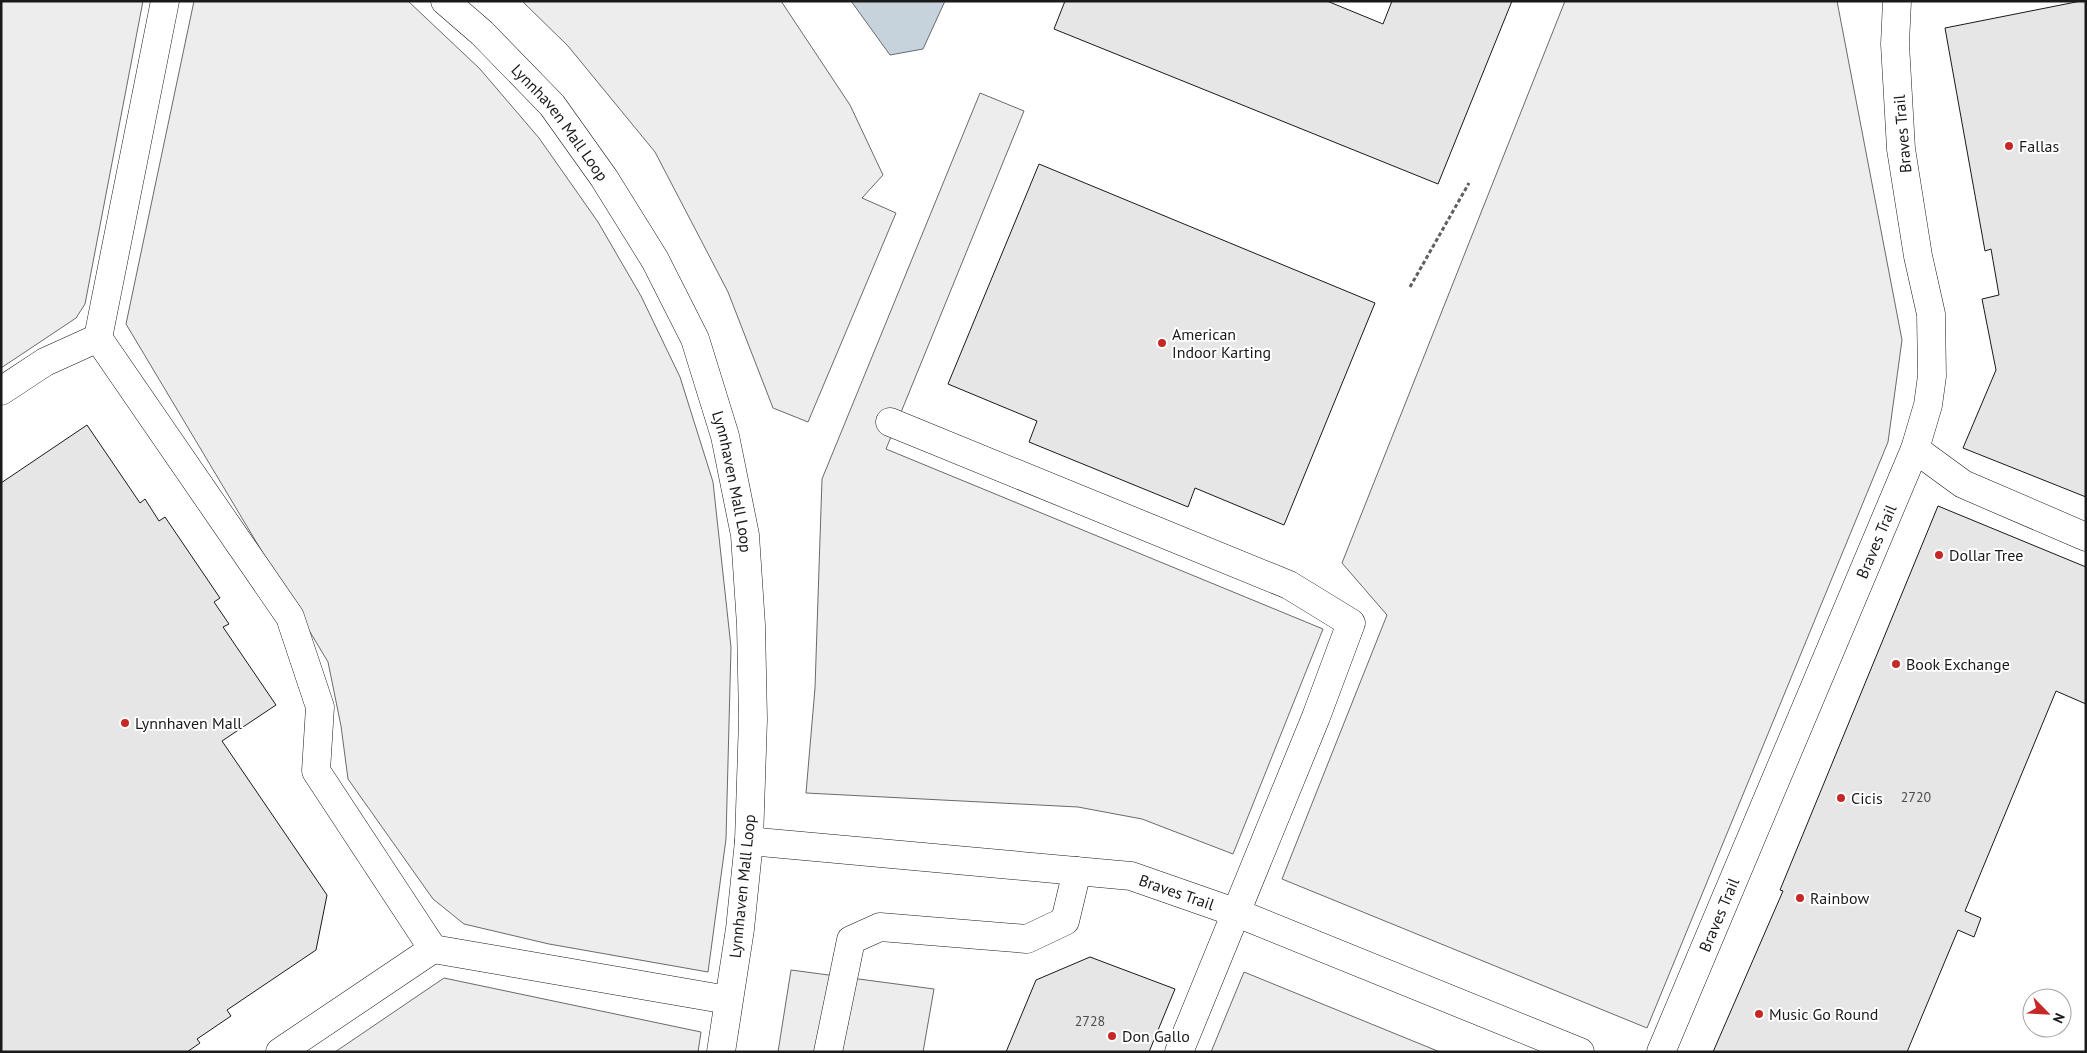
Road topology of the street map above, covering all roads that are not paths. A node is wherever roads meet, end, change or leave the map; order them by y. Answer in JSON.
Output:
{"nodes":[{"id":1,"x":165,"y":1,"type":"edge"},
{"id":2,"x":445,"y":1,"type":"edge"},
{"id":3,"x":1897,"y":1,"type":"edge"},
{"id":4,"x":98,"y":338,"type":"junction"},
{"id":5,"x":1,"y":391,"type":"edge"},
{"id":6,"x":890,"y":422,"type":"dead end"},
{"id":7,"x":1915,"y":449,"type":"junction"},
{"id":8,"x":2086,"y":538,"type":"edge"},
{"id":9,"x":749,"y":841,"type":"junction"},
{"id":10,"x":1077,"y":871,"type":"junction"},
{"id":11,"x":1237,"y":913,"type":"junction"},
{"id":12,"x":434,"y":949,"type":"junction"},
{"id":13,"x":728,"y":1000,"type":"junction"},
{"id":14,"x":280,"y":1052,"type":"edge"},
{"id":15,"x":721,"y":1052,"type":"edge"},
{"id":16,"x":828,"y":1052,"type":"edge"},
{"id":17,"x":1179,"y":1052,"type":"edge"},
{"id":18,"x":1580,"y":1052,"type":"edge"},
{"id":19,"x":1661,"y":1052,"type":"edge"}],
"edges":[{"from":1,"to":4,"type":"street"},
{"from":2,"to":9,"type":"street","name":"Lynnhaven Mall Loop"},
{"from":3,"to":7,"type":"street","name":"Braves Trail"},
{"from":4,"to":5,"type":"street"},
{"from":4,"to":12,"type":"street"},
{"from":6,"to":11,"type":"street"},
{"from":7,"to":8,"type":"street"},
{"from":7,"to":19,"type":"street","name":"Braves Trail"},
{"from":9,"to":10,"type":"street","name":"Braves Trail"},
{"from":9,"to":13,"type":"street","name":"Lynnhaven Mall Loop"},
{"from":10,"to":11,"type":"street","name":"Braves Trail"},
{"from":10,"to":16,"type":"street"},
{"from":11,"to":17,"type":"street"},
{"from":11,"to":18,"type":"street","name":"Braves Trail"},
{"from":12,"to":13,"type":"street"},
{"from":12,"to":14,"type":"street"},
{"from":13,"to":15,"type":"street","name":"Lynnhaven Mall Loop"}]}
